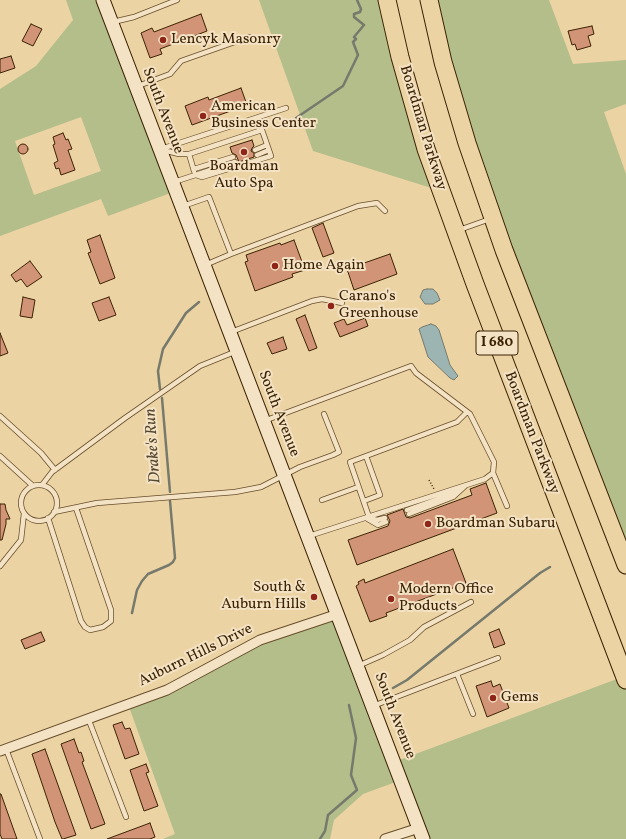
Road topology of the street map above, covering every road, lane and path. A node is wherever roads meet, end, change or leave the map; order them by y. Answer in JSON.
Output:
{"nodes":[{"id":1,"x":103,"y":0,"type":"edge"},
{"id":2,"x":178,"y":0,"type":"edge"},
{"id":3,"x":387,"y":0,"type":"edge"},
{"id":4,"x":429,"y":0,"type":"edge"},
{"id":5,"x":112,"y":23,"type":"junction"},
{"id":6,"x":249,"y":37,"type":"dead end"},
{"id":7,"x":136,"y":86,"type":"junction"},
{"id":8,"x":286,"y":108,"type":"dead end"},
{"id":9,"x":268,"y":148,"type":"junction"},
{"id":10,"x":160,"y":149,"type":"junction"},
{"id":11,"x":256,"y":152,"type":"dead end"},
{"id":12,"x":189,"y":154,"type":"junction"},
{"id":13,"x":234,"y":159,"type":"dead end"},
{"id":14,"x":195,"y":172,"type":"junction"},
{"id":15,"x":172,"y":183,"type":"junction"},
{"id":16,"x":182,"y":206,"type":"junction"},
{"id":17,"x":386,"y":211,"type":"dead end"},
{"id":18,"x":493,"y":218,"type":"junction"},
{"id":19,"x":456,"y":231,"type":"junction"},
{"id":20,"x":231,"y":254,"type":"junction"},
{"id":21,"x":204,"y":265,"type":"junction"},
{"id":22,"x":342,"y":303,"type":"dead end"},
{"id":23,"x":230,"y":332,"type":"junction"},
{"id":24,"x":237,"y":351,"type":"junction"},
{"id":25,"x":467,"y":412,"type":"junction"},
{"id":26,"x":324,"y":414,"type":"dead end"},
{"id":27,"x":0,"y":416,"type":"edge"},
{"id":28,"x":264,"y":422,"type":"junction"},
{"id":29,"x":0,"y":456,"type":"edge"},
{"id":30,"x":366,"y":456,"type":"junction"},
{"id":31,"x":55,"y":470,"type":"junction"},
{"id":32,"x":493,"y":473,"type":"junction"},
{"id":33,"x":285,"y":476,"type":"junction"},
{"id":34,"x":429,"y":480,"type":"dead end"},
{"id":35,"x":42,"y":485,"type":"junction"},
{"id":36,"x":432,"y":485,"type":"dead end"},
{"id":37,"x":466,"y":485,"type":"junction"},
{"id":38,"x":33,"y":486,"type":"junction"},
{"id":39,"x":358,"y":487,"type":"junction"},
{"id":40,"x":322,"y":500,"type":"dead end"},
{"id":41,"x":364,"y":501,"type":"junction"},
{"id":42,"x":507,"y":506,"type":"dead end"},
{"id":43,"x":76,"y":508,"type":"junction"},
{"id":44,"x":54,"y":512,"type":"junction"},
{"id":45,"x":408,"y":512,"type":"dead end"},
{"id":46,"x":24,"y":513,"type":"junction"},
{"id":47,"x":48,"y":518,"type":"junction"},
{"id":48,"x":367,"y":518,"type":"junction"},
{"id":49,"x":386,"y":520,"type":"dead end"},
{"id":50,"x":308,"y":536,"type":"junction"},
{"id":51,"x":626,"y":565,"type":"edge"},
{"id":52,"x":0,"y":566,"type":"edge"},
{"id":53,"x":471,"y":602,"type":"dead end"},
{"id":54,"x":338,"y":614,"type":"junction"},
{"id":55,"x":498,"y":658,"type":"dead end"},
{"id":56,"x":358,"y":666,"type":"junction"},
{"id":57,"x":457,"y":674,"type":"junction"},
{"id":58,"x":626,"y":680,"type":"edge"},
{"id":59,"x":373,"y":706,"type":"junction"},
{"id":60,"x":473,"y":714,"type":"dead end"},
{"id":61,"x":88,"y":718,"type":"junction"},
{"id":62,"x":3,"y":750,"type":"edge"},
{"id":63,"x":126,"y":817,"type":"dead end"},
{"id":64,"x":421,"y":834,"type":"edge"},
{"id":65,"x":40,"y":839,"type":"edge"},
{"id":66,"x":385,"y":839,"type":"edge"}],
"edges":[{"from":1,"to":5,"type":"main road","name":"South Avenue"},
{"from":2,"to":5,"type":"lane"},
{"from":3,"to":19,"type":"highway","name":"Boardman Parkway","number":"I 680"},
{"from":4,"to":18,"type":"highway","number":"I 680"},
{"from":5,"to":7,"type":"main road","name":"South Avenue"},
{"from":6,"to":7,"type":"lane"},
{"from":7,"to":10,"type":"main road","name":"South Avenue"},
{"from":8,"to":10,"type":"lane"},
{"from":9,"to":11,"type":"lane"},
{"from":9,"to":12,"type":"lane"},
{"from":9,"to":14,"type":"lane"},
{"from":10,"to":12,"type":"lane"},
{"from":10,"to":15,"type":"main road","name":"South Avenue"},
{"from":12,"to":14,"type":"lane"},
{"from":13,"to":14,"type":"lane"},
{"from":14,"to":15,"type":"lane"},
{"from":15,"to":16,"type":"main road","name":"South Avenue"},
{"from":16,"to":20,"type":"lane"},
{"from":16,"to":21,"type":"main road","name":"South Avenue"},
{"from":17,"to":20,"type":"lane"},
{"from":18,"to":19,"type":"lane"},
{"from":18,"to":51,"type":"highway","number":"I 680"},
{"from":19,"to":58,"type":"highway","name":"Boardman Parkway","number":"I 680"},
{"from":20,"to":21,"type":"lane"},
{"from":21,"to":23,"type":"main road","name":"South Avenue"},
{"from":22,"to":23,"type":"lane"},
{"from":23,"to":24,"type":"main road","name":"South Avenue"},
{"from":24,"to":28,"type":"main road","name":"South Avenue"},
{"from":24,"to":31,"type":"lane"},
{"from":25,"to":28,"type":"lane"},
{"from":25,"to":30,"type":"lane"},
{"from":25,"to":32,"type":"lane"},
{"from":26,"to":33,"type":"lane"},
{"from":27,"to":31,"type":"lane"},
{"from":28,"to":33,"type":"main road","name":"South Avenue"},
{"from":29,"to":38,"type":"lane"},
{"from":30,"to":39,"type":"lane"},
{"from":30,"to":41,"type":"lane"},
{"from":31,"to":35,"type":"lane"},
{"from":32,"to":37,"type":"lane"},
{"from":32,"to":42,"type":"lane"},
{"from":33,"to":43,"type":"lane"},
{"from":33,"to":50,"type":"main road","name":"South Avenue"},
{"from":34,"to":36,"type":"path"},
{"from":35,"to":38,"type":"lane"},
{"from":35,"to":44,"type":"lane"},
{"from":37,"to":45,"type":"lane"},
{"from":37,"to":48,"type":"lane"},
{"from":38,"to":46,"type":"lane"},
{"from":39,"to":40,"type":"lane"},
{"from":39,"to":41,"type":"lane"},
{"from":41,"to":48,"type":"lane"},
{"from":43,"to":44,"type":"lane"},
{"from":43,"to":47,"type":"lane"},
{"from":44,"to":47,"type":"lane"},
{"from":46,"to":47,"type":"lane"},
{"from":46,"to":52,"type":"lane"},
{"from":48,"to":49,"type":"lane"},
{"from":48,"to":50,"type":"lane"},
{"from":50,"to":54,"type":"main road","name":"South Avenue"},
{"from":53,"to":56,"type":"lane"},
{"from":54,"to":56,"type":"main road","name":"South Avenue"},
{"from":54,"to":61,"type":"street","name":"Auburn Hills Drive"},
{"from":55,"to":57,"type":"lane"},
{"from":56,"to":59,"type":"main road","name":"South Avenue"},
{"from":57,"to":59,"type":"lane"},
{"from":57,"to":60,"type":"lane"},
{"from":59,"to":64,"type":"main road","name":"South Avenue"},
{"from":61,"to":62,"type":"street","name":"Auburn Hills Drive"},
{"from":61,"to":63,"type":"lane"},
{"from":62,"to":65,"type":"lane"},
{"from":64,"to":66,"type":"street"}]}
